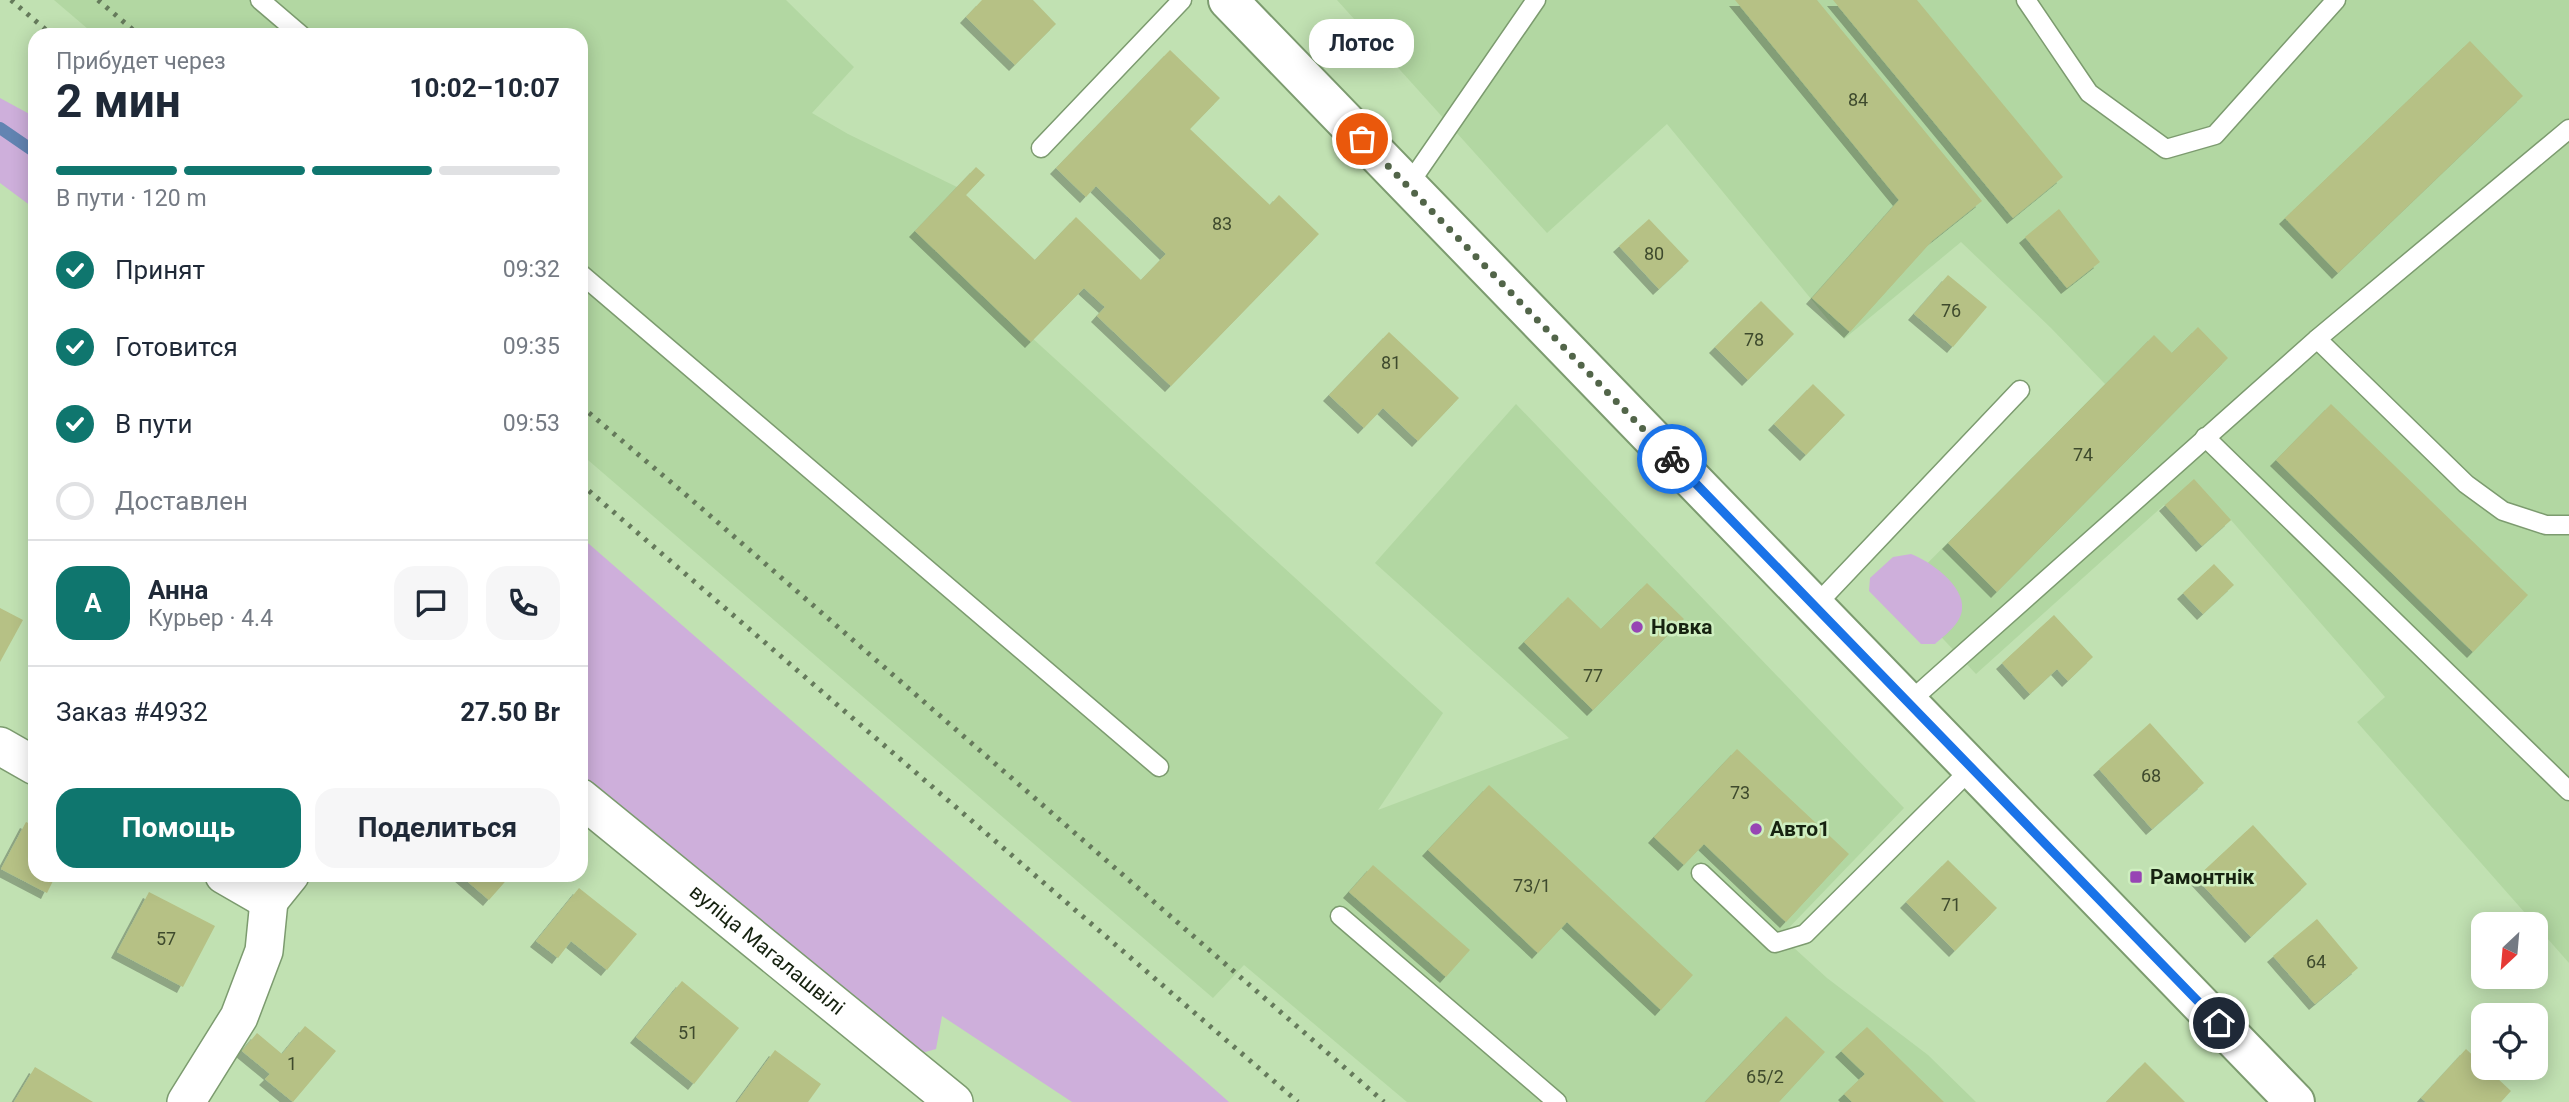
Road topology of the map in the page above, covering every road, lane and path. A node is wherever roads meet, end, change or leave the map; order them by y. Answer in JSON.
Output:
{"nodes":[{"id":1,"x":260,"y":0,"type":"edge"},
{"id":2,"x":1182,"y":0,"type":"edge"},
{"id":3,"x":1228,"y":0,"type":"edge"},
{"id":4,"x":1536,"y":0,"type":"edge"},
{"id":5,"x":2026,"y":0,"type":"edge"},
{"id":6,"x":2336,"y":0,"type":"edge"},
{"id":7,"x":293,"y":28,"type":"edge"},
{"id":8,"x":2569,"y":129,"type":"edge"},
{"id":9,"x":1041,"y":148,"type":"dead end"},
{"id":10,"x":1407,"y":187,"type":"junction"},
{"id":11,"x":588,"y":280,"type":"edge"},
{"id":12,"x":2317,"y":339,"type":"junction"},
{"id":13,"x":2020,"y":390,"type":"dead end"},
{"id":14,"x":2205,"y":437,"type":"junction"},
{"id":15,"x":2569,"y":525,"type":"edge"},
{"id":16,"x":1815,"y":606,"type":"junction"},
{"id":17,"x":1908,"y":703,"type":"junction"},
{"id":18,"x":0,"y":746,"type":"edge"},
{"id":19,"x":28,"y":762,"type":"edge"},
{"id":20,"x":1159,"y":767,"type":"dead end"},
{"id":21,"x":1972,"y":768,"type":"junction"},
{"id":22,"x":2569,"y":790,"type":"edge"},
{"id":23,"x":588,"y":804,"type":"edge"},
{"id":24,"x":1701,"y":873,"type":"dead end"},
{"id":25,"x":254,"y":882,"type":"edge"},
{"id":26,"x":279,"y":888,"type":"edge"},
{"id":27,"x":1340,"y":916,"type":"dead end"},
{"id":28,"x":190,"y":1100,"type":"edge"},
{"id":29,"x":954,"y":1102,"type":"edge"},
{"id":30,"x":1557,"y":1102,"type":"edge"},
{"id":31,"x":2295,"y":1102,"type":"edge"}],
"edges":[{"from":1,"to":7,"type":"lane"},
{"from":2,"to":9,"type":"lane"},
{"from":3,"to":10,"type":"main road"},
{"from":4,"to":10,"type":"lane"},
{"from":5,"to":6,"type":"lane"},
{"from":8,"to":12,"type":"lane"},
{"from":10,"to":16,"type":"main road"},
{"from":11,"to":20,"type":"lane"},
{"from":12,"to":14,"type":"lane"},
{"from":12,"to":15,"type":"lane"},
{"from":13,"to":16,"type":"lane"},
{"from":14,"to":17,"type":"lane"},
{"from":14,"to":22,"type":"lane"},
{"from":16,"to":17,"type":"main road"},
{"from":17,"to":21,"type":"main road"},
{"from":18,"to":19,"type":"street"},
{"from":21,"to":24,"type":"lane"},
{"from":21,"to":31,"type":"main road"},
{"from":23,"to":29,"type":"street","name":"вуліца Магалашвілі"},
{"from":25,"to":26,"type":"street"},
{"from":26,"to":28,"type":"street"},
{"from":27,"to":30,"type":"lane"}]}
